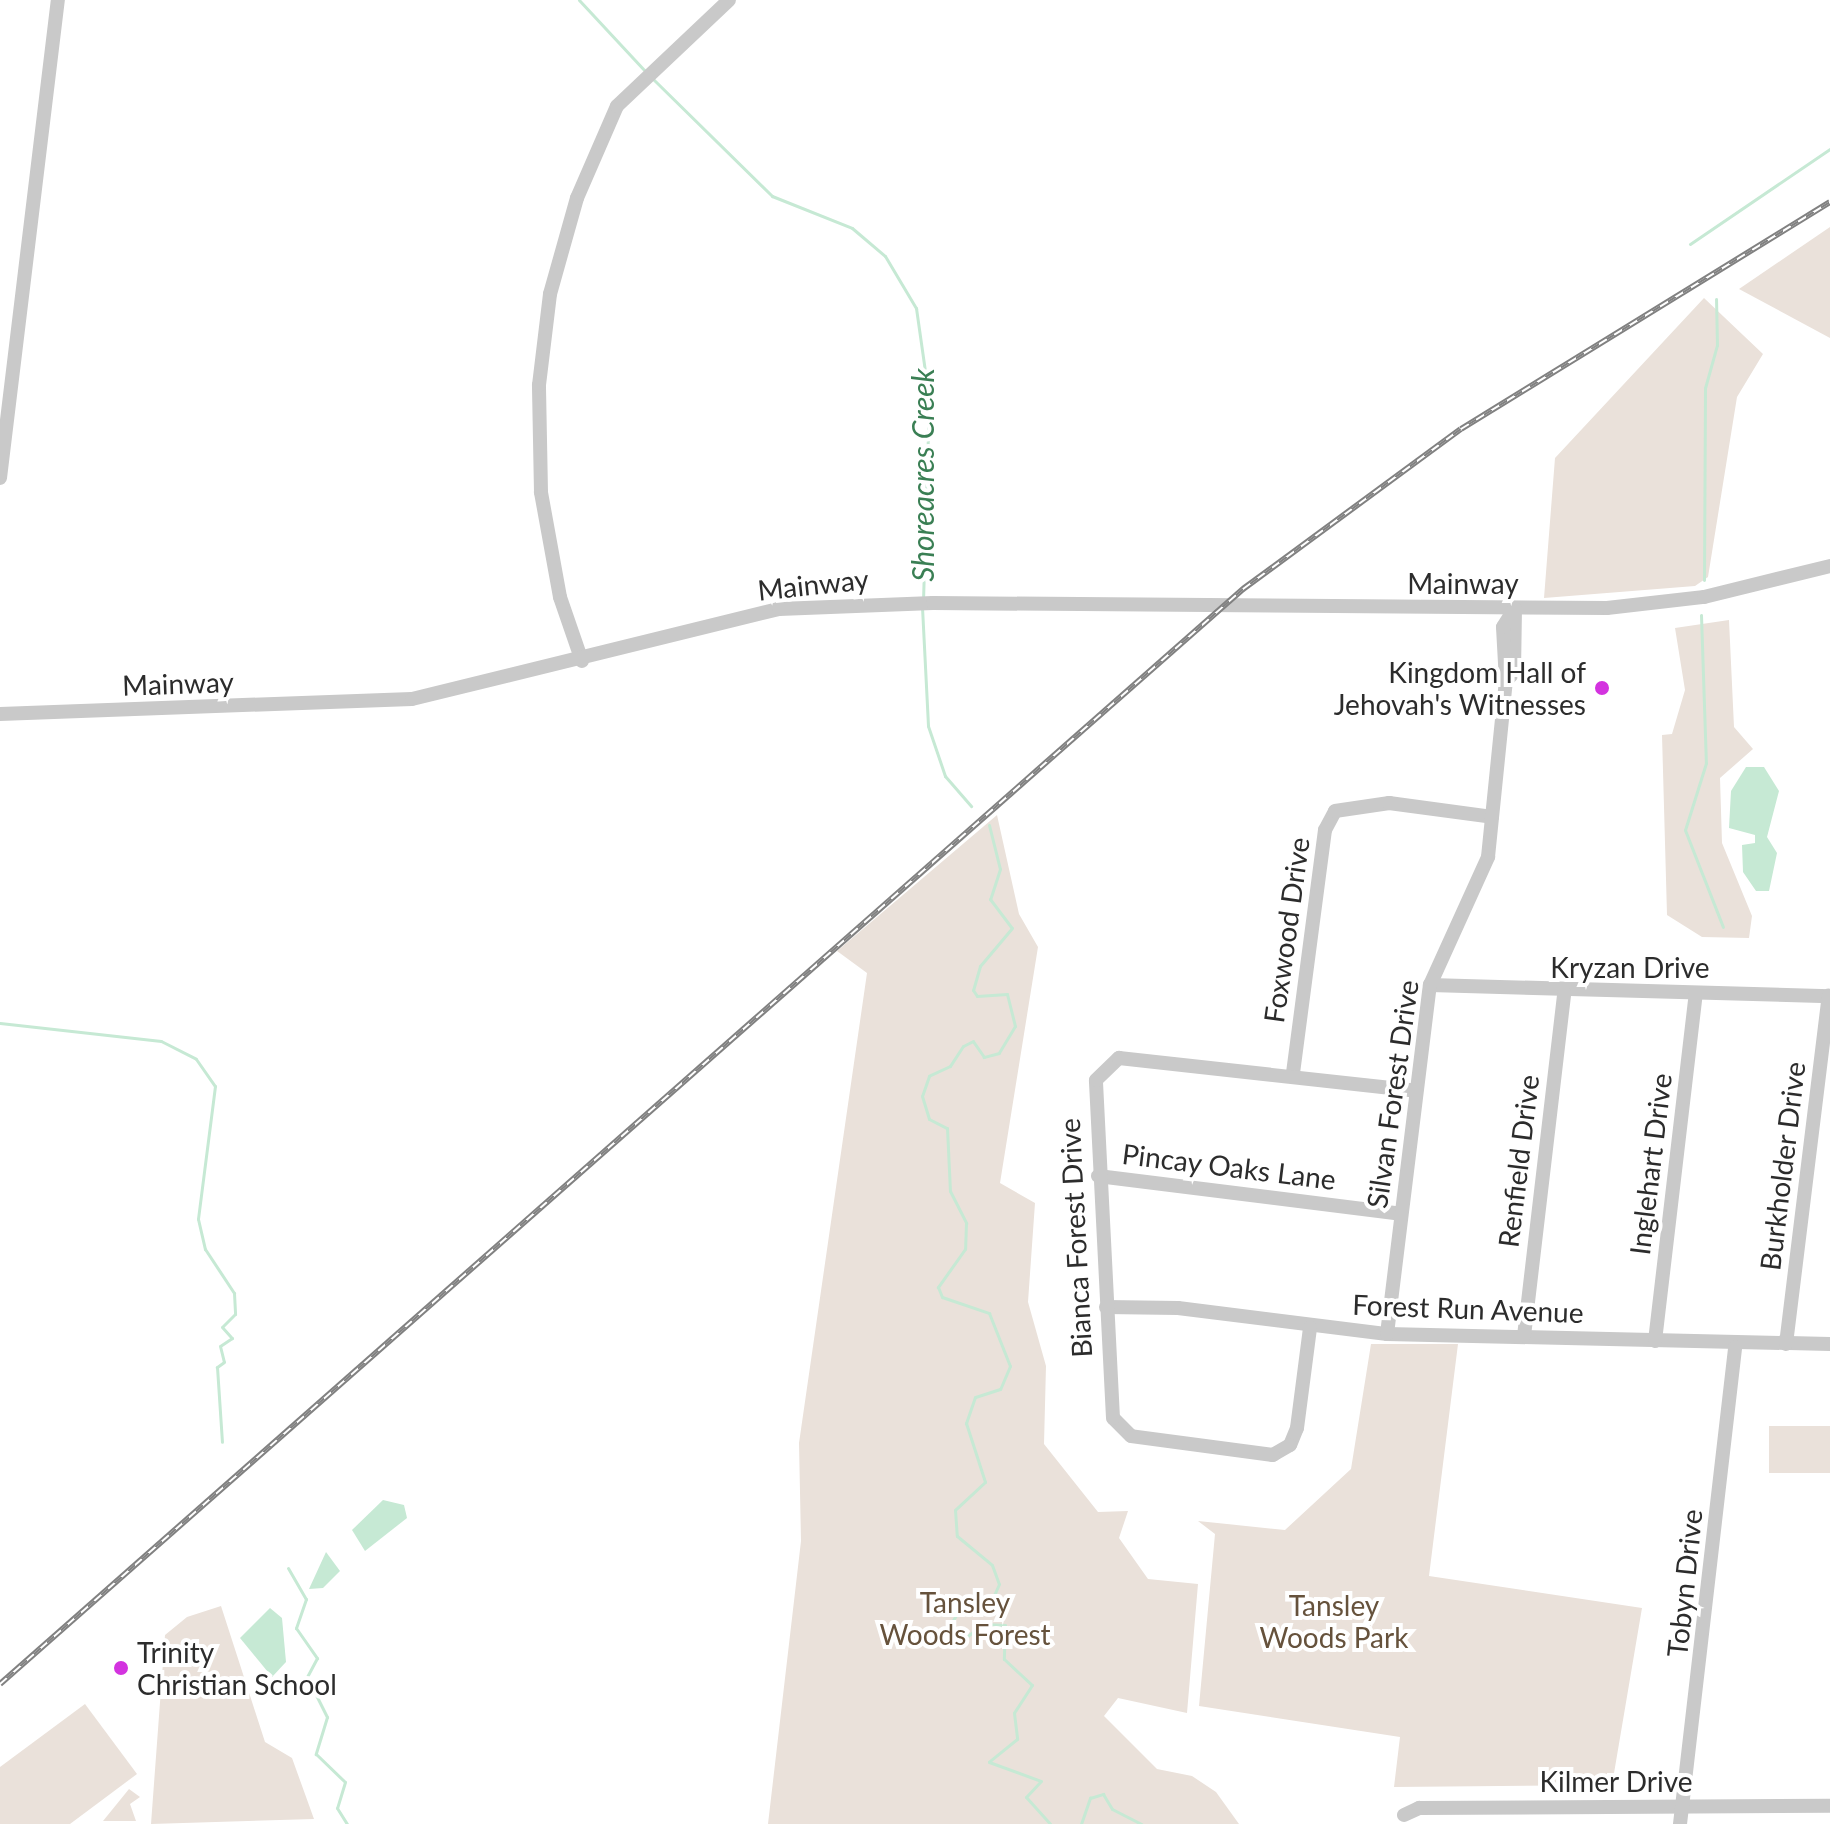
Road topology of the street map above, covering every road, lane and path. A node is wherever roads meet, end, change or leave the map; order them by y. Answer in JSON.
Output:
{"nodes":[{"id":1,"x":58,"y":0,"type":"edge"},
{"id":2,"x":729,"y":0,"type":"edge"},
{"id":3,"x":0,"y":478,"type":"edge"},
{"id":4,"x":1830,"y":566,"type":"edge"},
{"id":5,"x":1515,"y":608,"type":"junction"},
{"id":6,"x":582,"y":661,"type":"junction"},
{"id":7,"x":0,"y":714,"type":"edge"},
{"id":8,"x":1492,"y":817,"type":"junction"},
{"id":9,"x":1430,"y":985,"type":"junction"},
{"id":10,"x":1564,"y":993,"type":"junction"},
{"id":11,"x":1696,"y":993,"type":"junction"},
{"id":12,"x":1830,"y":996,"type":"edge"},
{"id":13,"x":1293,"y":1073,"type":"junction"},
{"id":14,"x":1416,"y":1091,"type":"junction"},
{"id":15,"x":1098,"y":1176,"type":"junction"},
{"id":16,"x":1401,"y":1214,"type":"junction"},
{"id":17,"x":1106,"y":1307,"type":"junction"},
{"id":18,"x":1310,"y":1328,"type":"junction"},
{"id":19,"x":1387,"y":1334,"type":"junction"},
{"id":20,"x":1524,"y":1336,"type":"junction"},
{"id":21,"x":1655,"y":1341,"type":"junction"},
{"id":22,"x":1786,"y":1344,"type":"junction"},
{"id":23,"x":1830,"y":1344,"type":"edge"},
{"id":24,"x":1735,"y":1347,"type":"junction"},
{"id":25,"x":1682,"y":1806,"type":"junction"},
{"id":26,"x":1830,"y":1806,"type":"edge"},
{"id":27,"x":1404,"y":1815,"type":"dead end"},
{"id":28,"x":1680,"y":1824,"type":"edge"}],
"edges":[{"from":1,"to":3,"type":"street"},
{"from":2,"to":6,"type":"street"},
{"from":4,"to":5,"type":"street","name":"Mainway"},
{"from":5,"to":6,"type":"street","name":"Mainway"},
{"from":5,"to":8,"type":"street","name":"Silvan Forest Drive"},
{"from":6,"to":7,"type":"street","name":"Mainway"},
{"from":8,"to":9,"type":"street","name":"Silvan Forest Drive"},
{"from":8,"to":13,"type":"street","name":"Foxwood Drive"},
{"from":9,"to":10,"type":"street","name":"Kryzan Drive"},
{"from":9,"to":14,"type":"street","name":"Silvan Forest Drive"},
{"from":10,"to":11,"type":"street","name":"Kryzan Drive"},
{"from":10,"to":20,"type":"street","name":"Renfield Drive"},
{"from":11,"to":12,"type":"street","name":"Kryzan Drive"},
{"from":11,"to":21,"type":"street","name":"Inglehart Drive"},
{"from":12,"to":22,"type":"street","name":"Burkholder Drive"},
{"from":13,"to":14,"type":"street","name":"Bianca Forest Drive"},
{"from":13,"to":15,"type":"street","name":"Bianca Forest Drive"},
{"from":14,"to":16,"type":"street","name":"Silvan Forest Drive"},
{"from":15,"to":16,"type":"street","name":"Pincay Oaks Lane"},
{"from":15,"to":17,"type":"street","name":"Bianca Forest Drive"},
{"from":16,"to":19,"type":"street","name":"Silvan Forest Drive"},
{"from":17,"to":18,"type":"street","name":"Forest Run Avenue"},
{"from":17,"to":18,"type":"street","name":"Bianca Forest Drive"},
{"from":18,"to":19,"type":"street","name":"Forest Run Avenue"},
{"from":19,"to":20,"type":"street","name":"Forest Run Avenue"},
{"from":20,"to":21,"type":"street","name":"Forest Run Avenue"},
{"from":21,"to":24,"type":"street","name":"Forest Run Avenue"},
{"from":22,"to":23,"type":"street","name":"Forest Run Avenue"},
{"from":22,"to":24,"type":"street","name":"Forest Run Avenue"},
{"from":24,"to":25,"type":"street","name":"Tobyn Drive"},
{"from":25,"to":26,"type":"street","name":"Kilmer Drive"},
{"from":25,"to":27,"type":"street","name":"Kilmer Drive"},
{"from":25,"to":28,"type":"street","name":"Tobyn Drive"}]}
